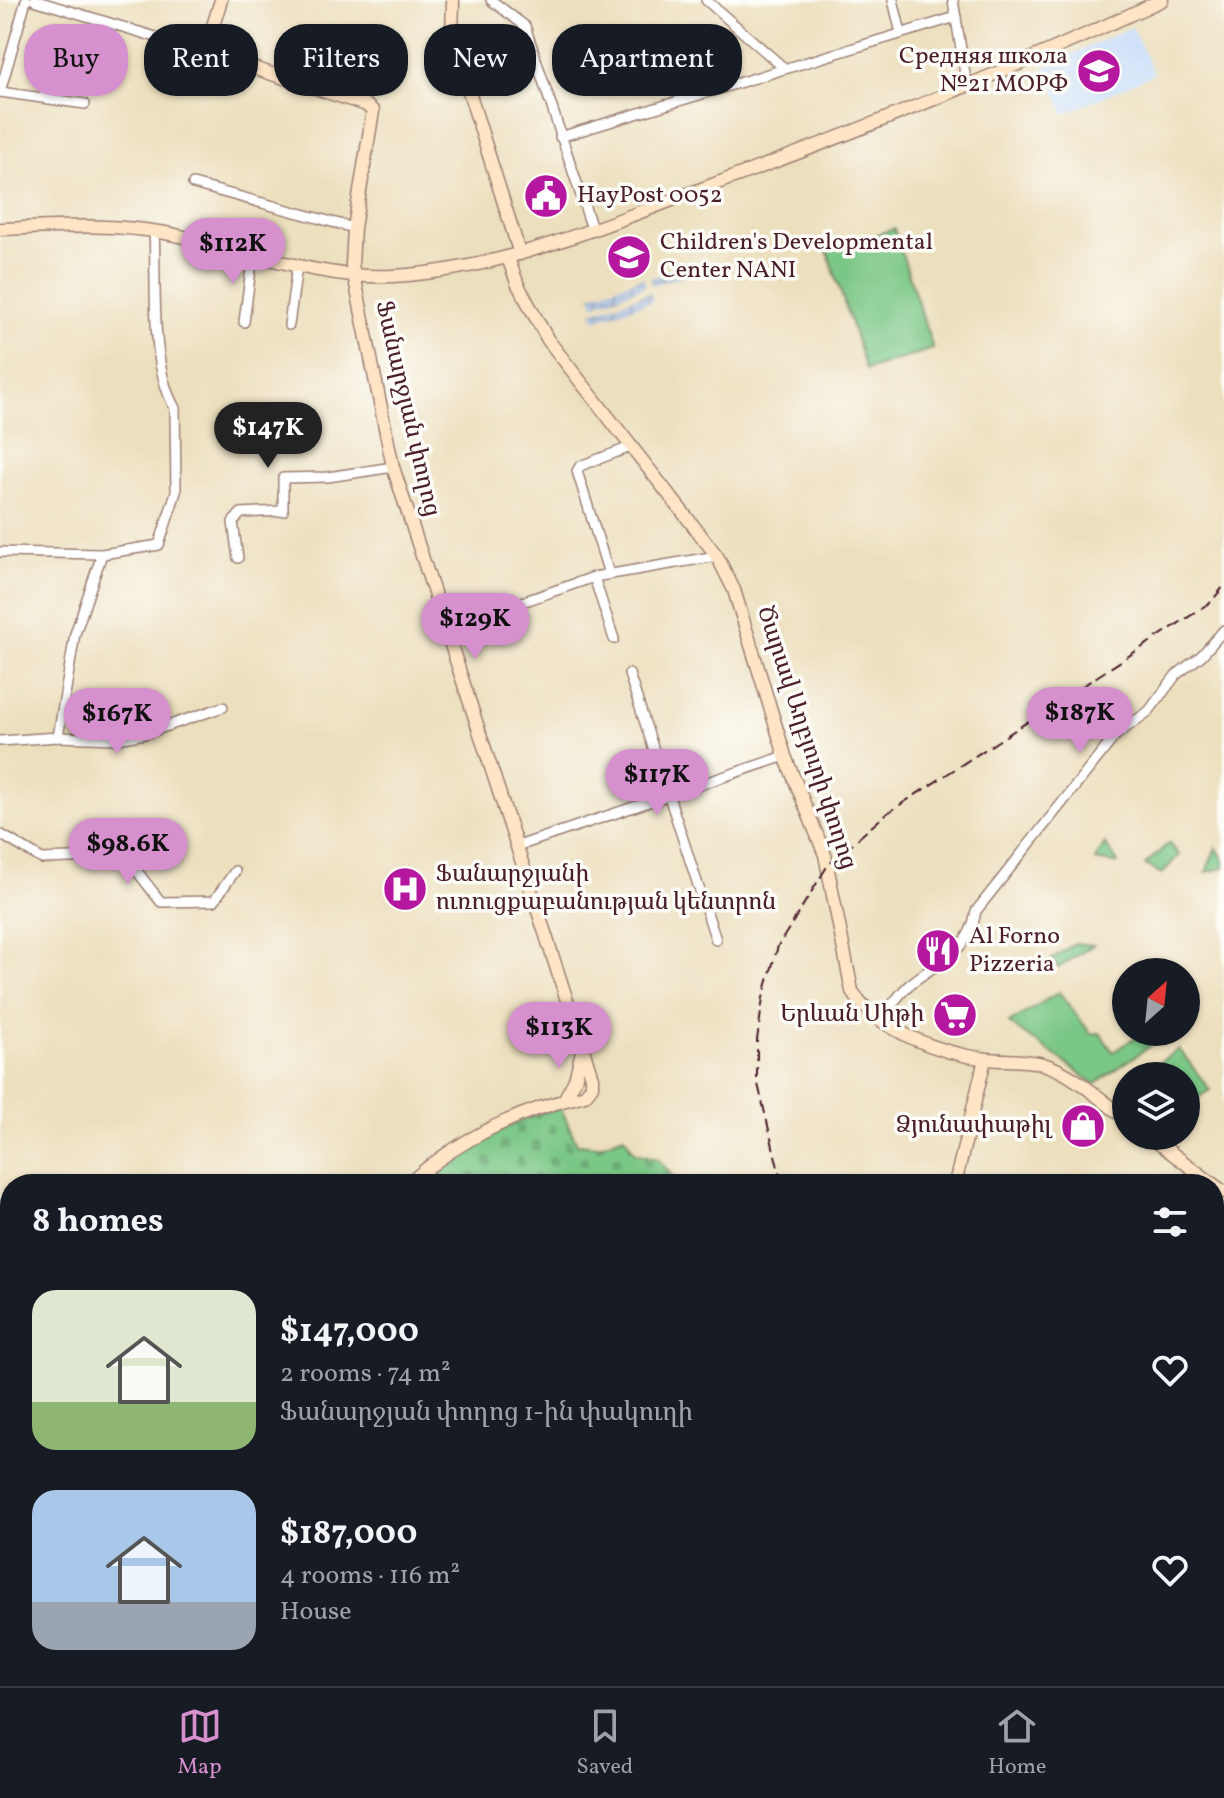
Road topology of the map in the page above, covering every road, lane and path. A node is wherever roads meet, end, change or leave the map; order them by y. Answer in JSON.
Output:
{"nodes":[{"id":1,"x":26,"y":0,"type":"edge"},
{"id":2,"x":34,"y":0,"type":"edge"},
{"id":3,"x":221,"y":0,"type":"edge"},
{"id":4,"x":453,"y":0,"type":"edge"},
{"id":5,"x":491,"y":0,"type":"edge"},
{"id":6,"x":706,"y":0,"type":"edge"},
{"id":7,"x":893,"y":0,"type":"edge"},
{"id":8,"x":953,"y":0,"type":"edge"},
{"id":9,"x":1162,"y":0,"type":"edge"},
{"id":10,"x":956,"y":17,"type":"junction"},
{"id":11,"x":214,"y":24,"type":"edge"},
{"id":12,"x":144,"y":33,"type":"edge"},
{"id":13,"x":901,"y":33,"type":"junction"},
{"id":14,"x":784,"y":68,"type":"junction"},
{"id":15,"x":258,"y":70,"type":"edge"},
{"id":16,"x":967,"y":86,"type":"junction"},
{"id":17,"x":0,"y":92,"type":"edge"},
{"id":18,"x":85,"y":104,"type":"dead end"},
{"id":19,"x":560,"y":137,"type":"junction"},
{"id":20,"x":193,"y":184,"type":"dead end"},
{"id":21,"x":354,"y":228,"type":"junction"},
{"id":22,"x":0,"y":229,"type":"edge"},
{"id":23,"x":592,"y":229,"type":"junction"},
{"id":24,"x":154,"y":231,"type":"junction"},
{"id":25,"x":253,"y":254,"type":"junction"},
{"id":26,"x":514,"y":256,"type":"junction"},
{"id":27,"x":297,"y":266,"type":"junction"},
{"id":28,"x":353,"y":275,"type":"junction"},
{"id":29,"x":244,"y":322,"type":"dead end"},
{"id":30,"x":289,"y":325,"type":"dead end"},
{"id":31,"x":633,"y":446,"type":"junction"},
{"id":32,"x":393,"y":467,"type":"junction"},
{"id":33,"x":0,"y":552,"type":"edge"},
{"id":34,"x":102,"y":554,"type":"junction"},
{"id":35,"x":717,"y":556,"type":"junction"},
{"id":36,"x":238,"y":558,"type":"dead end"},
{"id":37,"x":609,"y":574,"type":"junction"},
{"id":38,"x":594,"y":577,"type":"junction"},
{"id":39,"x":445,"y":629,"type":"junction"},
{"id":40,"x":1223,"y":631,"type":"edge"},
{"id":41,"x":614,"y":639,"type":"dead end"},
{"id":42,"x":629,"y":674,"type":"dead end"},
{"id":43,"x":223,"y":707,"type":"dead end"},
{"id":44,"x":58,"y":737,"type":"junction"},
{"id":45,"x":0,"y":741,"type":"edge"},
{"id":46,"x":785,"y":756,"type":"junction"},
{"id":47,"x":669,"y":795,"type":"junction"},
{"id":48,"x":0,"y":834,"type":"edge"},
{"id":49,"x":518,"y":846,"type":"junction"},
{"id":50,"x":235,"y":871,"type":"dead end"},
{"id":51,"x":716,"y":940,"type":"dead end"},
{"id":52,"x":881,"y":1020,"type":"junction"},
{"id":53,"x":985,"y":1059,"type":"junction"},
{"id":54,"x":1112,"y":1109,"type":"edge"},
{"id":55,"x":1168,"y":1150,"type":"edge"},
{"id":56,"x":421,"y":1174,"type":"edge"},
{"id":57,"x":957,"y":1174,"type":"edge"},
{"id":58,"x":1200,"y":1174,"type":"edge"}],
"edges":[{"from":1,"to":17,"type":"street"},
{"from":2,"to":12,"type":"street","name":"Ֆանարջյան փողոց"},
{"from":3,"to":11,"type":"main road"},
{"from":4,"to":26,"type":"main road","name":"Ծարավ Աղբյուրի փողոց"},
{"from":5,"to":19,"type":"street"},
{"from":6,"to":14,"type":"street"},
{"from":7,"to":13,"type":"street"},
{"from":8,"to":10,"type":"street"},
{"from":9,"to":16,"type":"main road"},
{"from":10,"to":13,"type":"street"},
{"from":10,"to":16,"type":"street"},
{"from":13,"to":14,"type":"street"},
{"from":14,"to":19,"type":"street"},
{"from":15,"to":21,"type":"main road","name":"Ֆանարջյան փողոց"},
{"from":16,"to":23,"type":"main road"},
{"from":17,"to":18,"type":"street"},
{"from":19,"to":23,"type":"street"},
{"from":20,"to":21,"type":"street"},
{"from":21,"to":28,"type":"main road","name":"Ֆանարջյան փողոց"},
{"from":22,"to":24,"type":"main road"},
{"from":23,"to":26,"type":"main road"},
{"from":24,"to":25,"type":"main road"},
{"from":24,"to":34,"type":"street"},
{"from":25,"to":27,"type":"main road"},
{"from":25,"to":29,"type":"street"},
{"from":26,"to":28,"type":"main road"},
{"from":26,"to":31,"type":"main road","name":"Ծարավ Աղբյուրի փողոց"},
{"from":27,"to":28,"type":"main road"},
{"from":27,"to":30,"type":"street"},
{"from":28,"to":32,"type":"main road","name":"Ֆանարջյան փողոց"},
{"from":31,"to":35,"type":"main road","name":"Ծարավ Աղբյուրի փողոց"},
{"from":31,"to":37,"type":"street"},
{"from":32,"to":36,"type":"street"},
{"from":32,"to":39,"type":"main road","name":"Ֆանարջյան փողոց"},
{"from":33,"to":34,"type":"street"},
{"from":34,"to":44,"type":"street"},
{"from":35,"to":37,"type":"street"},
{"from":35,"to":46,"type":"main road","name":"Ծարավ Աղբյուրի փողոց"},
{"from":37,"to":38,"type":"street"},
{"from":38,"to":39,"type":"street"},
{"from":38,"to":41,"type":"street"},
{"from":39,"to":49,"type":"main road","name":"Ֆանարջյան փողոց"},
{"from":40,"to":52,"type":"street"},
{"from":42,"to":47,"type":"street"},
{"from":43,"to":44,"type":"street"},
{"from":44,"to":45,"type":"street"},
{"from":46,"to":47,"type":"street"},
{"from":46,"to":52,"type":"main road","name":"Ծարավ Աղբյուրի փողոց"},
{"from":47,"to":49,"type":"street"},
{"from":47,"to":51,"type":"street"},
{"from":48,"to":50,"type":"street"},
{"from":49,"to":56,"type":"main road","name":"Ֆանարջյան փողոց"},
{"from":52,"to":53,"type":"main road","name":"Ծարավ Աղբյուրի փողոց"},
{"from":53,"to":54,"type":"main road","name":"Ծարավ Աղբյուրի փողոց"},
{"from":53,"to":57,"type":"main road"},
{"from":55,"to":58,"type":"main road"}]}
